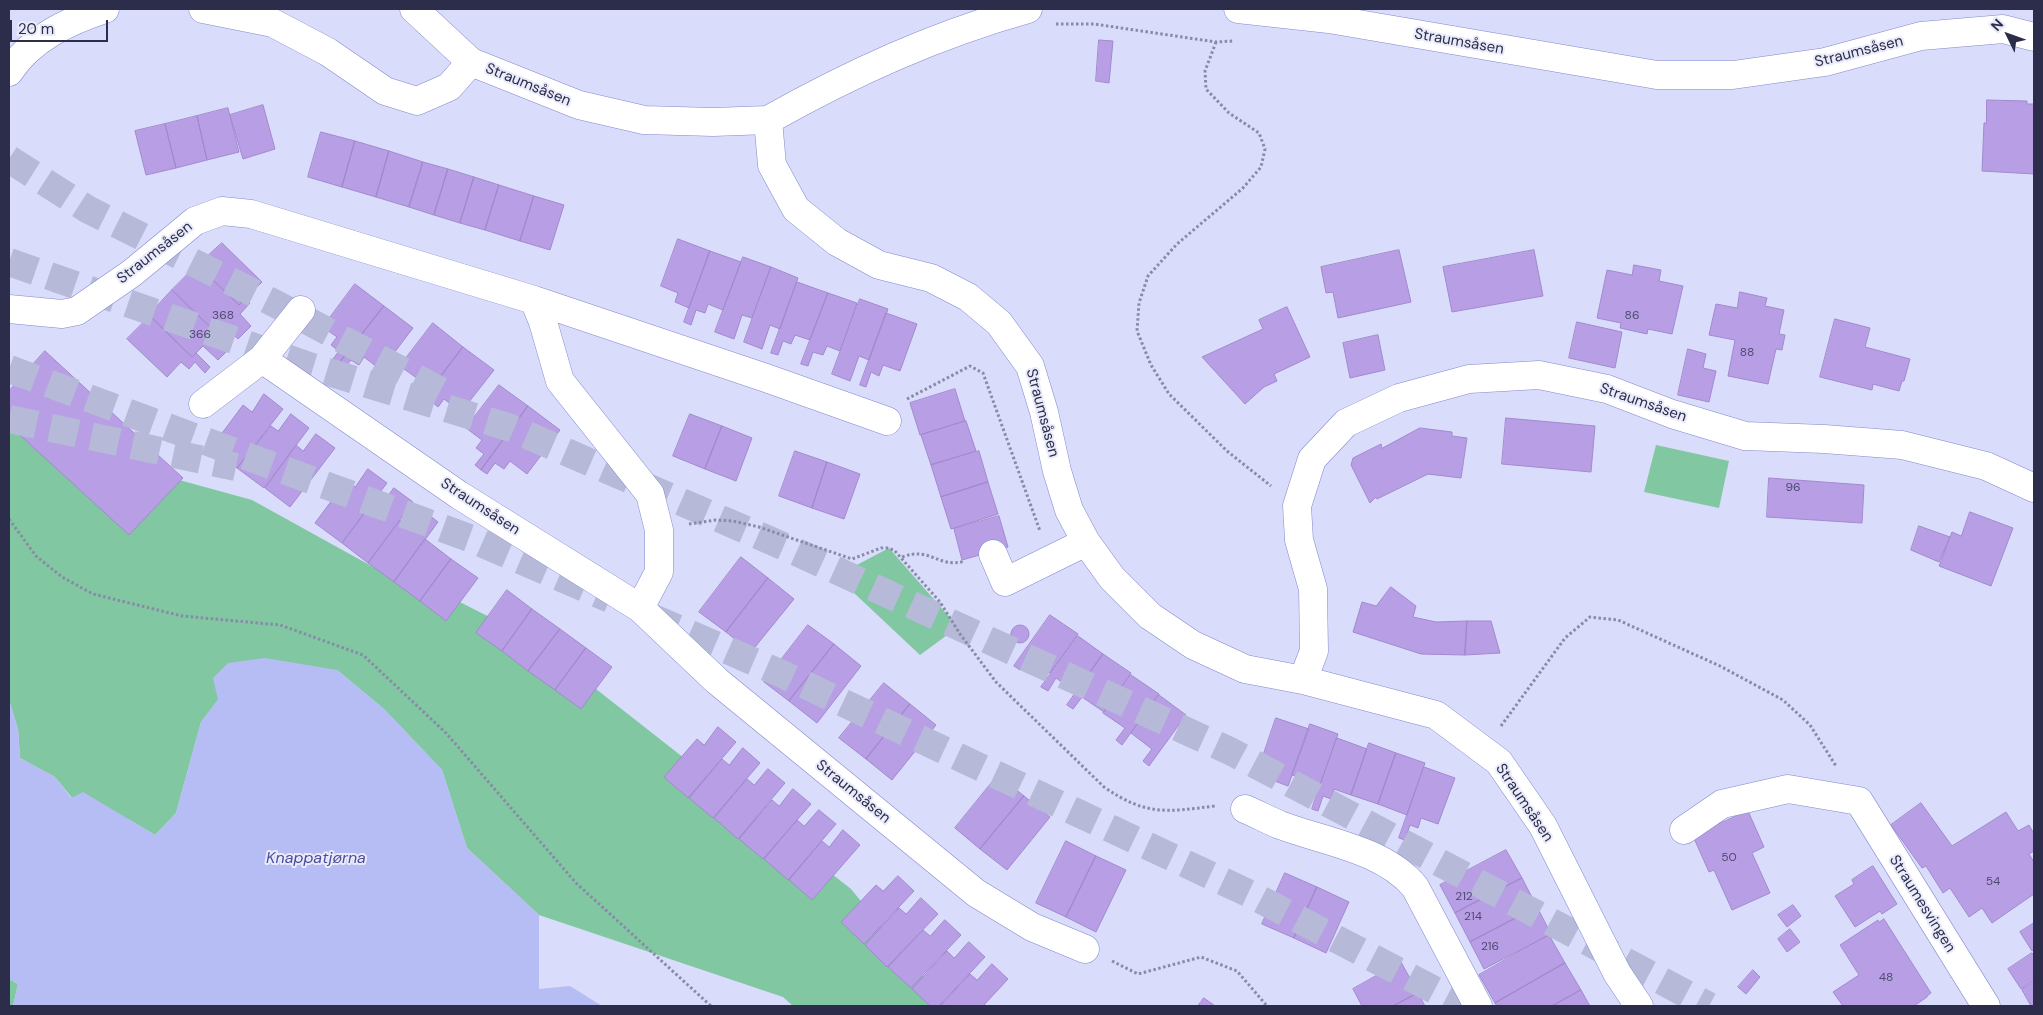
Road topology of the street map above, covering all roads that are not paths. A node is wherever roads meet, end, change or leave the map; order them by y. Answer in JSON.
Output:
{"nodes":[{"id":1,"x":105,"y":9,"type":"edge"},
{"id":2,"x":203,"y":9,"type":"edge"},
{"id":3,"x":414,"y":9,"type":"edge"},
{"id":4,"x":1028,"y":9,"type":"edge"},
{"id":5,"x":1238,"y":9,"type":"edge"},
{"id":6,"x":2034,"y":37,"type":"edge"},
{"id":7,"x":471,"y":62,"type":"junction"},
{"id":8,"x":9,"y":72,"type":"edge"},
{"id":9,"x":768,"y":120,"type":"junction"},
{"id":10,"x":534,"y":300,"type":"junction"},
{"id":11,"x":9,"y":308,"type":"edge"},
{"id":12,"x":301,"y":310,"type":"dead end"},
{"id":13,"x":262,"y":359,"type":"junction"},
{"id":14,"x":203,"y":404,"type":"dead end"},
{"id":15,"x":887,"y":421,"type":"road end"},
{"id":16,"x":2034,"y":488,"type":"edge"},
{"id":17,"x":1086,"y":542,"type":"junction"},
{"id":18,"x":981,"y":557,"type":"road end"},
{"id":19,"x":640,"y":608,"type":"junction"},
{"id":20,"x":1303,"y":680,"type":"junction"},
{"id":21,"x":1245,"y":808,"type":"road end"},
{"id":22,"x":1684,"y":830,"type":"dead end"},
{"id":23,"x":1085,"y":949,"type":"road end"},
{"id":24,"x":1478,"y":1006,"type":"edge"},
{"id":25,"x":1638,"y":1006,"type":"edge"},
{"id":26,"x":1986,"y":1006,"type":"edge"}],
"edges":[{"from":1,"to":8,"type":"street"},
{"from":2,"to":7,"type":"street","name":"Straumsåsen"},
{"from":3,"to":7,"type":"street"},
{"from":4,"to":9,"type":"street","name":"Straumsåsen"},
{"from":5,"to":6,"type":"street","name":"Straumsåsen"},
{"from":7,"to":9,"type":"street","name":"Straumsåsen"},
{"from":9,"to":17,"type":"street","name":"Straumsåsen"},
{"from":10,"to":11,"type":"street","name":"Straumsåsen"},
{"from":10,"to":15,"type":"street","name":"Straumsåsen"},
{"from":10,"to":19,"type":"street"},
{"from":12,"to":13,"type":"street"},
{"from":13,"to":14,"type":"street"},
{"from":13,"to":19,"type":"street","name":"Straumsåsen"},
{"from":16,"to":20,"type":"street","name":"Straumsåsen"},
{"from":17,"to":18,"type":"street"},
{"from":17,"to":20,"type":"street","name":"Straumsåsen"},
{"from":19,"to":23,"type":"street","name":"Straumsåsen"},
{"from":20,"to":25,"type":"street","name":"Straumsåsen"},
{"from":21,"to":24,"type":"street"},
{"from":22,"to":26,"type":"street","name":"Straumesvingen"}]}
